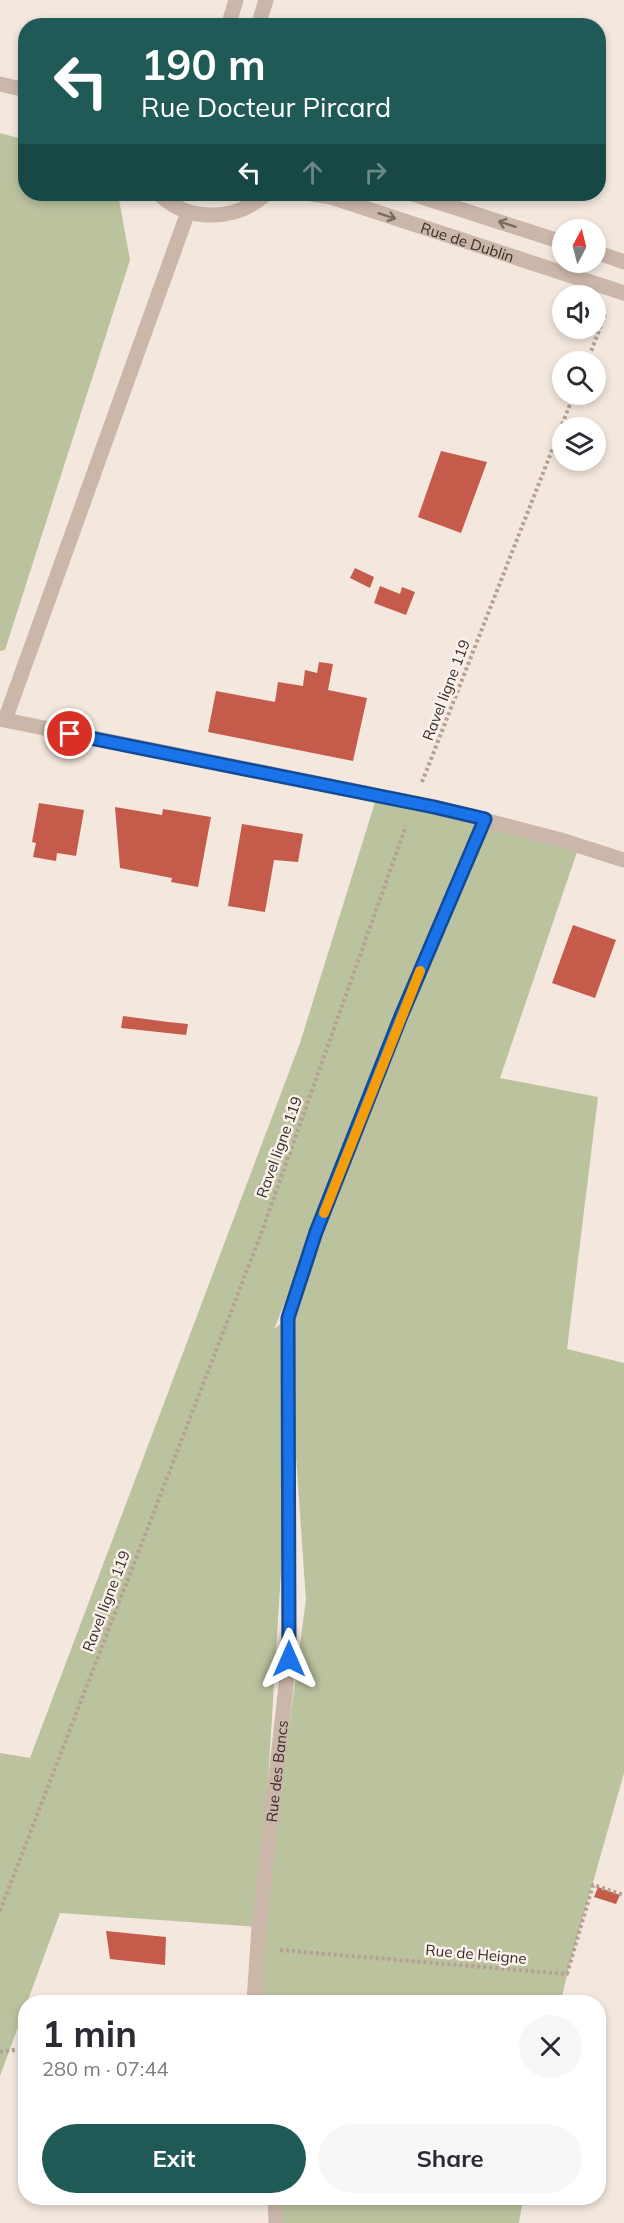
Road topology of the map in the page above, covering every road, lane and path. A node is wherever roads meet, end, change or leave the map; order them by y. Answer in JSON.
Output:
{"nodes":[{"id":1,"x":236,"y":0,"type":"edge"},
{"id":2,"x":266,"y":0,"type":"edge"},
{"id":3,"x":230,"y":18,"type":"edge"},
{"id":4,"x":260,"y":18,"type":"edge"},
{"id":5,"x":0,"y":84,"type":"edge"},
{"id":6,"x":18,"y":88,"type":"edge"},
{"id":7,"x":167,"y":201,"type":"edge"},
{"id":8,"x":257,"y":201,"type":"edge"},
{"id":9,"x":342,"y":201,"type":"edge"},
{"id":10,"x":435,"y":201,"type":"edge"},
{"id":11,"x":188,"y":212,"type":"junction"},
{"id":12,"x":552,"y":239,"type":"edge"},
{"id":13,"x":606,"y":256,"type":"edge"},
{"id":14,"x":624,"y":262,"type":"edge"},
{"id":15,"x":624,"y":293,"type":"edge"},
{"id":16,"x":570,"y":405,"type":"edge"},
{"id":17,"x":3,"y":720,"type":"edge"},
{"id":18,"x":414,"y":803,"type":"junction"},
{"id":19,"x":485,"y":819,"type":"junction"},
{"id":20,"x":624,"y":860,"type":"edge"},
{"id":21,"x":624,"y":1895,"type":"edge"},
{"id":22,"x":1,"y":1909,"type":"edge"},
{"id":23,"x":259,"y":1948,"type":"junction"},
{"id":24,"x":255,"y":1995,"type":"edge"},
{"id":25,"x":18,"y":2049,"type":"edge"},
{"id":26,"x":0,"y":2052,"type":"edge"},
{"id":27,"x":275,"y":2205,"type":"edge"},
{"id":28,"x":276,"y":2223,"type":"edge"}],
"edges":[{"from":1,"to":3,"type":"street"},
{"from":2,"to":4,"type":"street"},
{"from":5,"to":6,"type":"street"},
{"from":7,"to":11,"type":"street"},
{"from":8,"to":11,"type":"street"},
{"from":9,"to":15,"type":"street","name":"Rue de Dublin","one_way":true},
{"from":12,"to":10,"type":"street","name":"Rue de Dublin","one_way":true},
{"from":11,"to":17,"type":"street"},
{"from":13,"to":14,"type":"street"},
{"from":16,"to":18,"type":"path","name":"Ravel ligne 119"},
{"from":17,"to":18,"type":"street"},
{"from":18,"to":19,"type":"street"},
{"from":18,"to":22,"type":"path","name":"Ravel ligne 119"},
{"from":19,"to":20,"type":"street"},
{"from":19,"to":23,"type":"street","name":"Rue des Bancs"},
{"from":21,"to":23,"type":"path","name":"Rue de Heigne"},
{"from":23,"to":24,"type":"street","name":"Rue des Bancs"},
{"from":25,"to":26,"type":"path"},
{"from":27,"to":28,"type":"street"}]}
